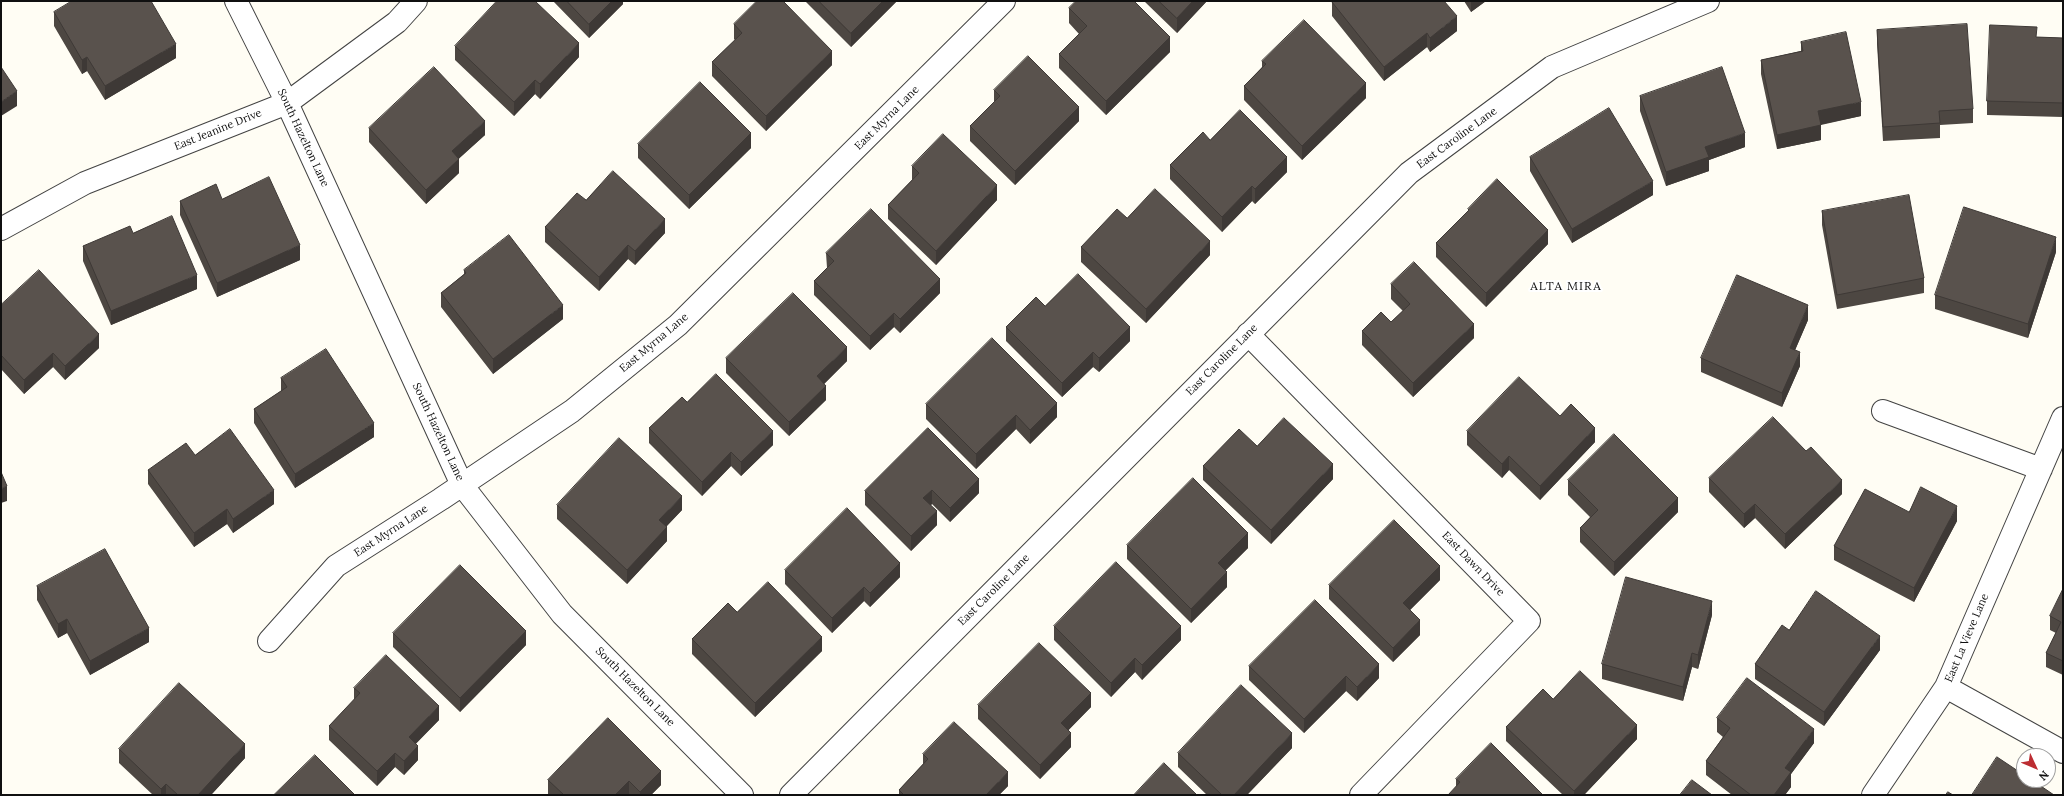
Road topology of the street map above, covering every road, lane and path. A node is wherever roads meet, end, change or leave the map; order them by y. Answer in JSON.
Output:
{"nodes":[{"id":1,"x":236,"y":1,"type":"edge"},
{"id":2,"x":416,"y":1,"type":"edge"},
{"id":3,"x":1004,"y":1,"type":"edge"},
{"id":4,"x":1708,"y":1,"type":"edge"},
{"id":5,"x":287,"y":103,"type":"junction"},
{"id":6,"x":1,"y":229,"type":"edge"},
{"id":7,"x":1248,"y":334,"type":"junction"},
{"id":8,"x":1883,"y":411,"type":"dead end"},
{"id":9,"x":2063,"y":418,"type":"edge"},
{"id":10,"x":2041,"y":469,"type":"junction"},
{"id":11,"x":462,"y":484,"type":"junction"},
{"id":12,"x":269,"y":641,"type":"dead end"},
{"id":13,"x":1946,"y":687,"type":"junction"},
{"id":14,"x":2063,"y":752,"type":"edge"},
{"id":15,"x":742,"y":795,"type":"edge"},
{"id":16,"x":791,"y":795,"type":"edge"},
{"id":17,"x":1361,"y":795,"type":"edge"},
{"id":18,"x":1873,"y":795,"type":"edge"}],
"edges":[{"from":1,"to":5,"type":"street","name":"South Hazelton Lane"},
{"from":2,"to":5,"type":"street","name":"East Jeanine Drive"},
{"from":3,"to":11,"type":"street","name":"East Myrna Lane"},
{"from":4,"to":7,"type":"street","name":"East Caroline Lane"},
{"from":5,"to":6,"type":"street","name":"East Jeanine Drive"},
{"from":5,"to":11,"type":"street","name":"South Hazelton Lane"},
{"from":7,"to":16,"type":"street","name":"East Caroline Lane"},
{"from":7,"to":17,"type":"street","name":"East Dawn Drive"},
{"from":8,"to":10,"type":"street"},
{"from":9,"to":10,"type":"street","name":"East La Vieve Lane"},
{"from":10,"to":13,"type":"street","name":"East La Vieve Lane"},
{"from":11,"to":12,"type":"street","name":"East Myrna Lane"},
{"from":11,"to":15,"type":"street","name":"South Hazelton Lane"},
{"from":13,"to":14,"type":"street"},
{"from":13,"to":18,"type":"street","name":"East La Vieve Lane"}]}
